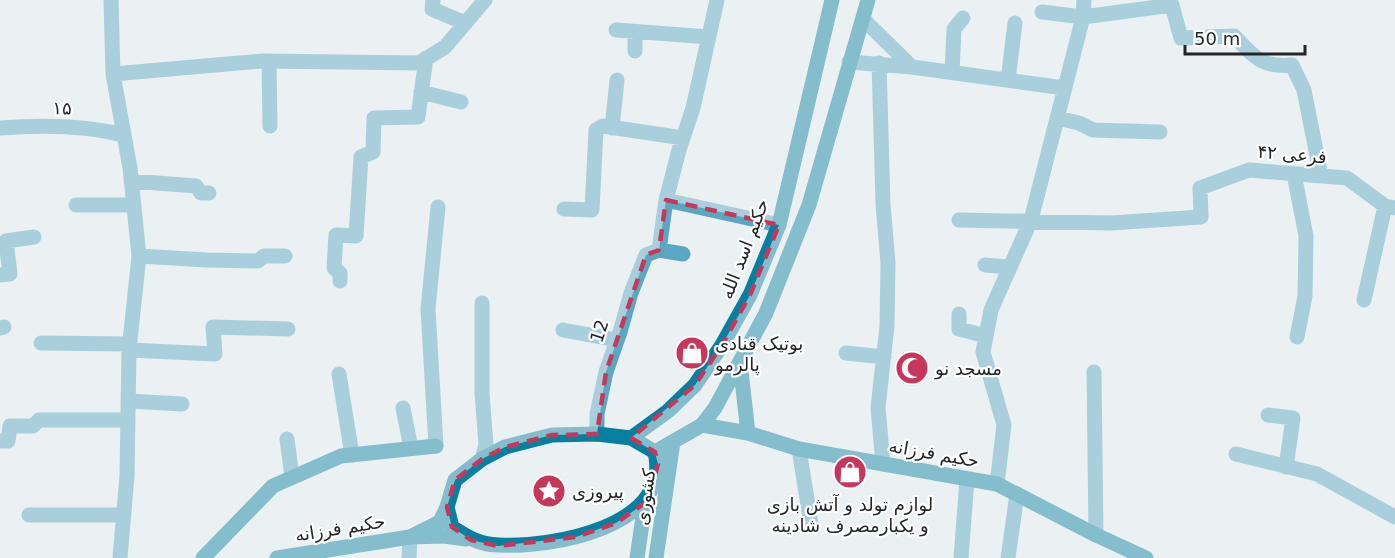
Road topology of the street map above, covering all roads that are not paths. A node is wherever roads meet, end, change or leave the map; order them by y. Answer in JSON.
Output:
{"nodes":[{"id":1,"x":111,"y":0,"type":"edge"},
{"id":2,"x":433,"y":0,"type":"edge"},
{"id":3,"x":485,"y":0,"type":"edge"},
{"id":4,"x":717,"y":0,"type":"edge"},
{"id":5,"x":832,"y":0,"type":"edge"},
{"id":6,"x":868,"y":0,"type":"edge"},
{"id":7,"x":1084,"y":0,"type":"edge"},
{"id":8,"x":1172,"y":2,"type":"edge"},
{"id":9,"x":1064,"y":7,"type":"edge"},
{"id":10,"x":1041,"y":12,"type":"dead end"},
{"id":11,"x":1083,"y":17,"type":"junction"},
{"id":12,"x":963,"y":18,"type":"dead end"},
{"id":13,"x":863,"y":19,"type":"junction"},
{"id":14,"x":465,"y":23,"type":"junction"},
{"id":15,"x":1015,"y":23,"type":"dead end"},
{"id":16,"x":615,"y":30,"type":"dead end"},
{"id":17,"x":636,"y":32,"type":"junction"},
{"id":18,"x":709,"y":38,"type":"junction"},
{"id":19,"x":635,"y":51,"type":"dead end"},
{"id":20,"x":426,"y":58,"type":"junction"},
{"id":21,"x":269,"y":61,"type":"junction"},
{"id":22,"x":849,"y":62,"type":"junction"},
{"id":23,"x":879,"y":63,"type":"junction"},
{"id":24,"x":912,"y":67,"type":"junction"},
{"id":25,"x":952,"y":72,"type":"junction"},
{"id":26,"x":113,"y":74,"type":"junction"},
{"id":27,"x":617,"y":80,"type":"dead end"},
{"id":28,"x":1008,"y":80,"type":"junction"},
{"id":29,"x":1064,"y":88,"type":"junction"},
{"id":30,"x":421,"y":92,"type":"junction"},
{"id":31,"x":461,"y":102,"type":"dead end"},
{"id":32,"x":1057,"y":118,"type":"junction"},
{"id":33,"x":270,"y":126,"type":"dead end"},
{"id":34,"x":0,"y":128,"type":"edge"},
{"id":35,"x":612,"y":128,"type":"junction"},
{"id":36,"x":1160,"y":132,"type":"dead end"},
{"id":37,"x":123,"y":135,"type":"junction"},
{"id":38,"x":683,"y":138,"type":"junction"},
{"id":39,"x":1294,"y":174,"type":"junction"},
{"id":40,"x":1321,"y":176,"type":"junction"},
{"id":41,"x":131,"y":181,"type":"junction"},
{"id":42,"x":209,"y":193,"type":"dead end"},
{"id":43,"x":666,"y":200,"type":"junction"},
{"id":44,"x":76,"y":205,"type":"dead end"},
{"id":45,"x":134,"y":205,"type":"junction"},
{"id":46,"x":438,"y":207,"type":"dead end"},
{"id":47,"x":1390,"y":207,"type":"edge"},
{"id":48,"x":564,"y":209,"type":"dead end"},
{"id":49,"x":959,"y":220,"type":"dead end"},
{"id":50,"x":1031,"y":220,"type":"junction"},
{"id":51,"x":779,"y":225,"type":"junction"},
{"id":52,"x":34,"y":237,"type":"dead end"},
{"id":53,"x":659,"y":250,"type":"junction"},
{"id":54,"x":683,"y":254,"type":"dead end"},
{"id":55,"x":139,"y":256,"type":"junction"},
{"id":56,"x":285,"y":256,"type":"dead end"},
{"id":57,"x":985,"y":265,"type":"dead end"},
{"id":58,"x":1008,"y":267,"type":"junction"},
{"id":59,"x":0,"y":275,"type":"edge"},
{"id":60,"x":340,"y":281,"type":"dead end"},
{"id":61,"x":1364,"y":300,"type":"dead end"},
{"id":62,"x":482,"y":303,"type":"dead end"},
{"id":63,"x":959,"y":314,"type":"dead end"},
{"id":64,"x":288,"y":329,"type":"dead end"},
{"id":65,"x":563,"y":330,"type":"dead end"},
{"id":66,"x":986,"y":336,"type":"junction"},
{"id":67,"x":1297,"y":337,"type":"dead end"},
{"id":68,"x":617,"y":340,"type":"junction"},
{"id":69,"x":41,"y":343,"type":"dead end"},
{"id":70,"x":130,"y":347,"type":"junction"},
{"id":71,"x":846,"y":353,"type":"dead end"},
{"id":72,"x":884,"y":357,"type":"junction"},
{"id":73,"x":740,"y":362,"type":"junction"},
{"id":74,"x":1094,"y":372,"type":"dead end"},
{"id":75,"x":339,"y":374,"type":"dead end"},
{"id":76,"x":128,"y":401,"type":"junction"},
{"id":77,"x":182,"y":404,"type":"dead end"},
{"id":78,"x":404,"y":408,"type":"dead end"},
{"id":79,"x":1268,"y":415,"type":"dead end"},
{"id":80,"x":128,"y":420,"type":"junction"},
{"id":81,"x":702,"y":425,"type":"junction"},
{"id":82,"x":748,"y":433,"type":"junction"},
{"id":83,"x":597,"y":434,"type":"junction"},
{"id":84,"x":631,"y":438,"type":"junction"},
{"id":85,"x":287,"y":439,"type":"dead end"},
{"id":86,"x":0,"y":441,"type":"edge"},
{"id":87,"x":673,"y":442,"type":"junction"},
{"id":88,"x":436,"y":446,"type":"joint"},
{"id":89,"x":411,"y":448,"type":"junction"},
{"id":90,"x":799,"y":449,"type":"junction"},
{"id":91,"x":655,"y":452,"type":"junction"},
{"id":92,"x":1236,"y":454,"type":"dead end"},
{"id":93,"x":352,"y":455,"type":"junction"},
{"id":94,"x":482,"y":459,"type":"junction"},
{"id":95,"x":883,"y":464,"type":"junction"},
{"id":96,"x":1286,"y":467,"type":"junction"},
{"id":97,"x":292,"y":477,"type":"junction"},
{"id":98,"x":967,"y":479,"type":"junction"},
{"id":99,"x":997,"y":484,"type":"junction"},
{"id":100,"x":1017,"y":494,"type":"junction"},
{"id":101,"x":645,"y":502,"type":"junction"},
{"id":102,"x":447,"y":507,"type":"junction"},
{"id":103,"x":124,"y":515,"type":"junction"},
{"id":104,"x":29,"y":516,"type":"dead end"},
{"id":105,"x":1395,"y":516,"type":"edge"},
{"id":106,"x":811,"y":524,"type":"dead end"},
{"id":107,"x":1096,"y":535,"type":"junction"},
{"id":108,"x":410,"y":537,"type":"junction"},
{"id":109,"x":471,"y":540,"type":"junction"},
{"id":110,"x":120,"y":558,"type":"edge"},
{"id":111,"x":203,"y":558,"type":"edge"},
{"id":112,"x":276,"y":558,"type":"edge"},
{"id":113,"x":409,"y":558,"type":"edge"},
{"id":114,"x":637,"y":558,"type":"edge"},
{"id":115,"x":656,"y":558,"type":"edge"},
{"id":116,"x":961,"y":558,"type":"edge"},
{"id":117,"x":1008,"y":558,"type":"edge"},
{"id":118,"x":1146,"y":558,"type":"edge"}],
"edges":[{"from":1,"to":26,"type":"street"},
{"from":2,"to":14,"type":"street"},
{"from":3,"to":14,"type":"street"},
{"from":4,"to":18,"type":"street"},
{"from":5,"to":51,"type":"main road","name":"حکیم اسد الله"},
{"from":6,"to":13,"type":"main road"},
{"from":7,"to":11,"type":"street"},
{"from":8,"to":11,"type":"street"},
{"from":8,"to":40,"type":"street"},
{"from":9,"to":10,"type":"street"},
{"from":9,"to":11,"type":"street"},
{"from":11,"to":29,"type":"street"},
{"from":12,"to":25,"type":"street"},
{"from":13,"to":22,"type":"main road"},
{"from":13,"to":24,"type":"street"},
{"from":14,"to":20,"type":"street"},
{"from":15,"to":28,"type":"street"},
{"from":16,"to":17,"type":"street"},
{"from":17,"to":18,"type":"street"},
{"from":17,"to":19,"type":"street"},
{"from":18,"to":38,"type":"street"},
{"from":20,"to":21,"type":"street"},
{"from":20,"to":30,"type":"street"},
{"from":21,"to":26,"type":"street"},
{"from":21,"to":33,"type":"street"},
{"from":22,"to":23,"type":"street"},
{"from":22,"to":73,"type":"main road"},
{"from":23,"to":24,"type":"street"},
{"from":23,"to":72,"type":"street"},
{"from":24,"to":25,"type":"street"},
{"from":25,"to":28,"type":"street"},
{"from":26,"to":37,"type":"street"},
{"from":27,"to":35,"type":"street"},
{"from":28,"to":29,"type":"street"},
{"from":29,"to":32,"type":"street"},
{"from":30,"to":31,"type":"street"},
{"from":30,"to":60,"type":"street"},
{"from":32,"to":36,"type":"street"},
{"from":32,"to":50,"type":"street"},
{"from":34,"to":37,"type":"street","name":"۱۵"},
{"from":35,"to":38,"type":"street"},
{"from":35,"to":48,"type":"street"},
{"from":37,"to":41,"type":"street"},
{"from":38,"to":43,"type":"street"},
{"from":39,"to":40,"type":"street","name":"فرعی ۴۲"},
{"from":39,"to":50,"type":"street","name":"فرعی ۴۲"},
{"from":39,"to":67,"type":"street"},
{"from":40,"to":47,"type":"street","name":"فرعی ۴۲"},
{"from":41,"to":42,"type":"street"},
{"from":41,"to":45,"type":"street"},
{"from":43,"to":51,"type":"street"},
{"from":43,"to":53,"type":"street"},
{"from":44,"to":45,"type":"street"},
{"from":45,"to":55,"type":"street"},
{"from":46,"to":88,"type":"street"},
{"from":47,"to":61,"type":"street"},
{"from":49,"to":50,"type":"street"},
{"from":50,"to":58,"type":"street"},
{"from":51,"to":84,"type":"main road","name":"حکیم اسد الله"},
{"from":52,"to":59,"type":"street"},
{"from":53,"to":54,"type":"street"},
{"from":53,"to":68,"type":"street","name":"12"},
{"from":55,"to":56,"type":"street"},
{"from":55,"to":70,"type":"street"},
{"from":57,"to":58,"type":"street"},
{"from":58,"to":66,"type":"street"},
{"from":62,"to":94,"type":"street"},
{"from":63,"to":66,"type":"street"},
{"from":64,"to":70,"type":"street"},
{"from":65,"to":68,"type":"street"},
{"from":66,"to":99,"type":"street"},
{"from":68,"to":83,"type":"street","name":"12"},
{"from":69,"to":70,"type":"street"},
{"from":70,"to":76,"type":"street"},
{"from":71,"to":72,"type":"street"},
{"from":72,"to":95,"type":"street"},
{"from":73,"to":81,"type":"main road"},
{"from":73,"to":82,"type":"main road"},
{"from":74,"to":107,"type":"street"},
{"from":75,"to":93,"type":"street"},
{"from":76,"to":77,"type":"street"},
{"from":76,"to":80,"type":"street"},
{"from":78,"to":89,"type":"street"},
{"from":79,"to":96,"type":"street"},
{"from":80,"to":86,"type":"street"},
{"from":80,"to":103,"type":"street"},
{"from":81,"to":82,"type":"main road","name":"حکیم فرزانه"},
{"from":81,"to":87,"type":"main road"},
{"from":82,"to":90,"type":"main road","name":"حکیم فرزانه"},
{"from":83,"to":84,"type":"main road"},
{"from":83,"to":94,"type":"main road"},
{"from":84,"to":91,"type":"main road"},
{"from":85,"to":97,"type":"street"},
{"from":87,"to":91,"type":"main road"},
{"from":87,"to":115,"type":"main road","name":"کشوری"},
{"from":88,"to":89,"type":"main road"},
{"from":89,"to":93,"type":"main road"},
{"from":90,"to":95,"type":"main road","name":"حکیم فرزانه"},
{"from":90,"to":106,"type":"street"},
{"from":91,"to":101,"type":"main road","name":"کشوری"},
{"from":92,"to":96,"type":"street"},
{"from":93,"to":97,"type":"main road"},
{"from":94,"to":102,"type":"main road"},
{"from":95,"to":98,"type":"main road","name":"حکیم فرزانه"},
{"from":96,"to":105,"type":"street"},
{"from":97,"to":111,"type":"main road"},
{"from":98,"to":99,"type":"main road","name":"حکیم فرزانه"},
{"from":98,"to":116,"type":"street"},
{"from":99,"to":100,"type":"main road","name":"حکیم فرزانه"},
{"from":100,"to":107,"type":"main road","name":"حکیم فرزانه"},
{"from":100,"to":117,"type":"street"},
{"from":101,"to":109,"type":"main road"},
{"from":101,"to":114,"type":"main road","name":"کشوری"},
{"from":102,"to":108,"type":"main road"},
{"from":102,"to":109,"type":"main road"},
{"from":103,"to":104,"type":"street"},
{"from":103,"to":110,"type":"street"},
{"from":107,"to":118,"type":"main road","name":"حکیم فرزانه"},
{"from":108,"to":109,"type":"main road"},
{"from":108,"to":112,"type":"main road","name":"حکیم فرزانه"},
{"from":108,"to":113,"type":"street"}]}
